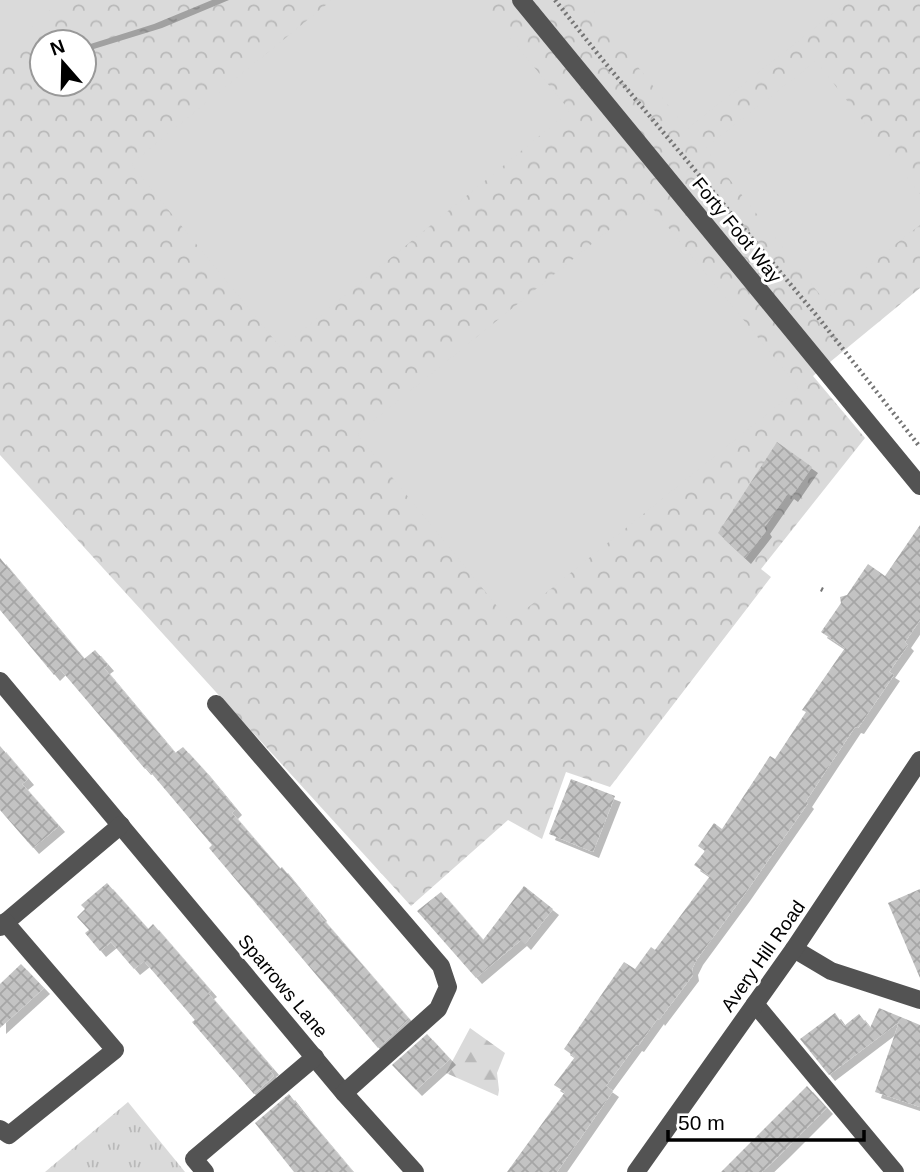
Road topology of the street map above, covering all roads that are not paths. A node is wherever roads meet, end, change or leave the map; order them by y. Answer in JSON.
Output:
{"nodes":[{"id":1,"x":522,"y":0,"type":"edge"},
{"id":2,"x":920,"y":486,"type":"edge"},
{"id":3,"x":0,"y":681,"type":"edge"},
{"id":4,"x":216,"y":704,"type":"dead end"},
{"id":5,"x":920,"y":760,"type":"edge"},
{"id":6,"x":121,"y":825,"type":"junction"},
{"id":7,"x":3,"y":924,"type":"edge"},
{"id":8,"x":794,"y":949,"type":"junction"},
{"id":9,"x":920,"y":1000,"type":"edge"},
{"id":10,"x":755,"y":1004,"type":"junction"},
{"id":11,"x":315,"y":1057,"type":"junction"},
{"id":12,"x":344,"y":1093,"type":"junction"},
{"id":13,"x":0,"y":1129,"type":"edge"},
{"id":14,"x":205,"y":1172,"type":"edge"},
{"id":15,"x":415,"y":1172,"type":"edge"},
{"id":16,"x":636,"y":1172,"type":"edge"},
{"id":17,"x":895,"y":1172,"type":"edge"}],
"edges":[{"from":1,"to":2,"type":"street","name":"Forty Foot Way"},
{"from":3,"to":6,"type":"street","name":"Sparrows Lane"},
{"from":4,"to":12,"type":"street"},
{"from":5,"to":8,"type":"street","name":"Avery Hill Road"},
{"from":6,"to":7,"type":"street"},
{"from":6,"to":11,"type":"street","name":"Sparrows Lane"},
{"from":7,"to":13,"type":"street"},
{"from":8,"to":9,"type":"street"},
{"from":8,"to":10,"type":"street","name":"Avery Hill Road"},
{"from":10,"to":16,"type":"street","name":"Avery Hill Road"},
{"from":10,"to":17,"type":"street"},
{"from":11,"to":12,"type":"street","name":"Sparrows Lane"},
{"from":11,"to":14,"type":"street"},
{"from":12,"to":15,"type":"street","name":"Sparrows Lane"}]}
